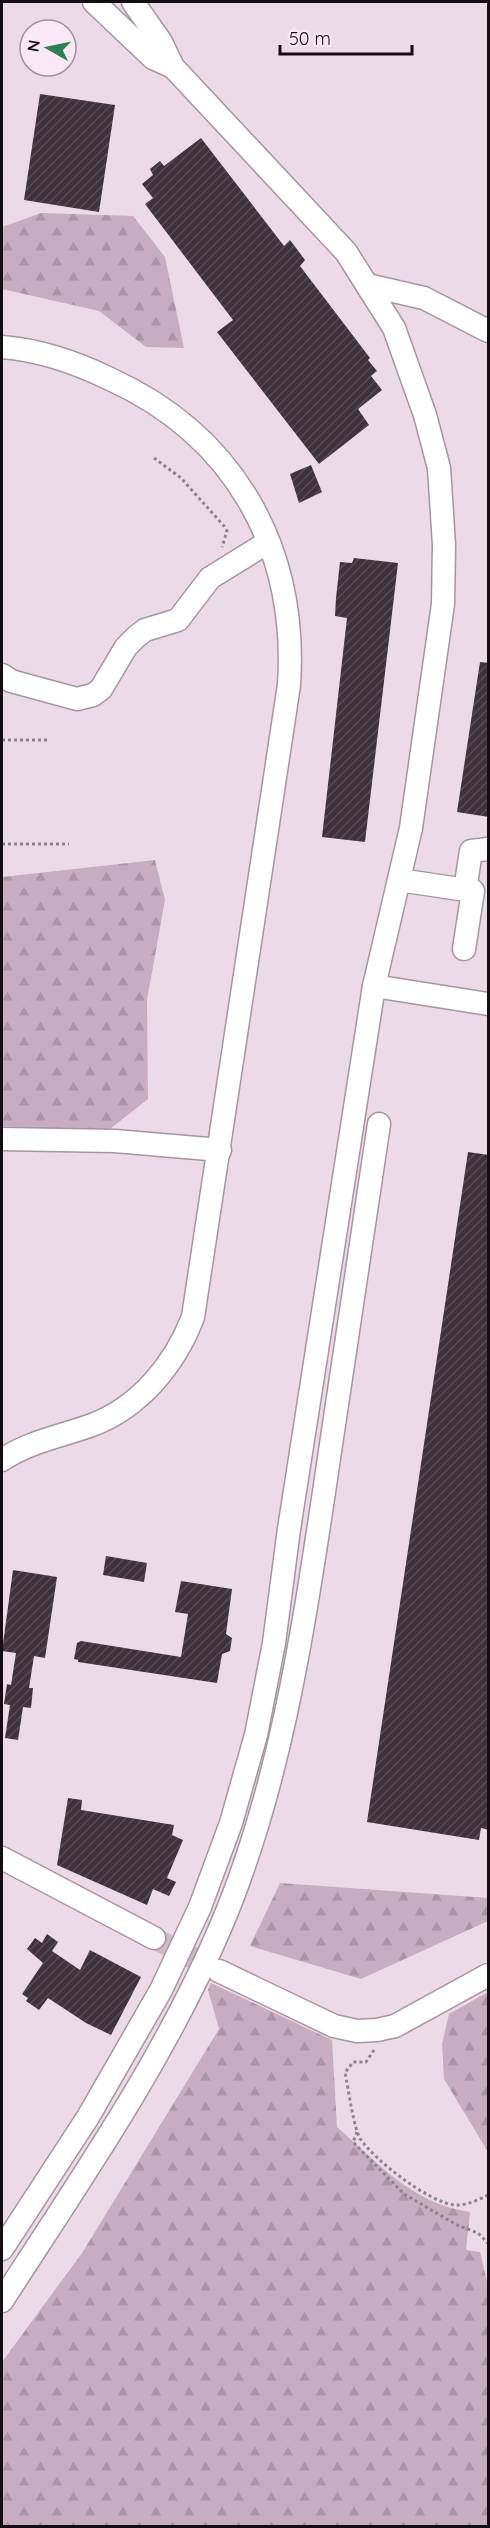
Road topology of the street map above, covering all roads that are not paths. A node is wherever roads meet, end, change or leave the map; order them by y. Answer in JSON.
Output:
{"nodes":[{"id":1,"x":94,"y":2,"type":"edge"},
{"id":2,"x":133,"y":2,"type":"edge"},
{"id":3,"x":173,"y":67,"type":"junction"},
{"id":4,"x":367,"y":285,"type":"junction"},
{"id":5,"x":489,"y":331,"type":"edge"},
{"id":6,"x":2,"y":347,"type":"edge"},
{"id":7,"x":269,"y":543,"type":"junction"},
{"id":8,"x":2,"y":675,"type":"edge"},
{"id":9,"x":489,"y":849,"type":"edge"},
{"id":10,"x":399,"y":880,"type":"junction"},
{"id":11,"x":465,"y":890,"type":"junction"},
{"id":12,"x":464,"y":949,"type":"dead end"},
{"id":13,"x":374,"y":986,"type":"junction"},
{"id":14,"x":489,"y":1004,"type":"edge"},
{"id":15,"x":379,"y":1124,"type":"dead end"},
{"id":16,"x":2,"y":1139,"type":"edge"},
{"id":17,"x":220,"y":1150,"type":"junction"},
{"id":18,"x":2,"y":1460,"type":"edge"},
{"id":19,"x":278,"y":1615,"type":"junction"},
{"id":20,"x":303,"y":1618,"type":"junction"},
{"id":21,"x":2,"y":1858,"type":"edge"},
{"id":22,"x":154,"y":1938,"type":"tunnel mouth"},
{"id":23,"x":219,"y":1971,"type":"tunnel mouth"},
{"id":24,"x":489,"y":1975,"type":"edge"},
{"id":25,"x":2,"y":2249,"type":"edge"},
{"id":26,"x":2,"y":2301,"type":"edge"}],
"edges":[{"from":1,"to":3,"type":"street"},
{"from":2,"to":3,"type":"street"},
{"from":3,"to":4,"type":"street"},
{"from":4,"to":5,"type":"street"},
{"from":4,"to":10,"type":"street"},
{"from":6,"to":7,"type":"street"},
{"from":7,"to":8,"type":"street"},
{"from":7,"to":17,"type":"street"},
{"from":9,"to":11,"type":"street"},
{"from":10,"to":11,"type":"street"},
{"from":10,"to":13,"type":"street"},
{"from":11,"to":12,"type":"street"},
{"from":13,"to":14,"type":"street"},
{"from":13,"to":19,"type":"street"},
{"from":15,"to":20,"type":"street"},
{"from":16,"to":17,"type":"street"},
{"from":17,"to":18,"type":"street"},
{"from":19,"to":20,"type":"street"},
{"from":19,"to":25,"type":"street"},
{"from":20,"to":26,"type":"street"},
{"from":21,"to":22,"type":"street"},
{"from":23,"to":24,"type":"street"}]}
